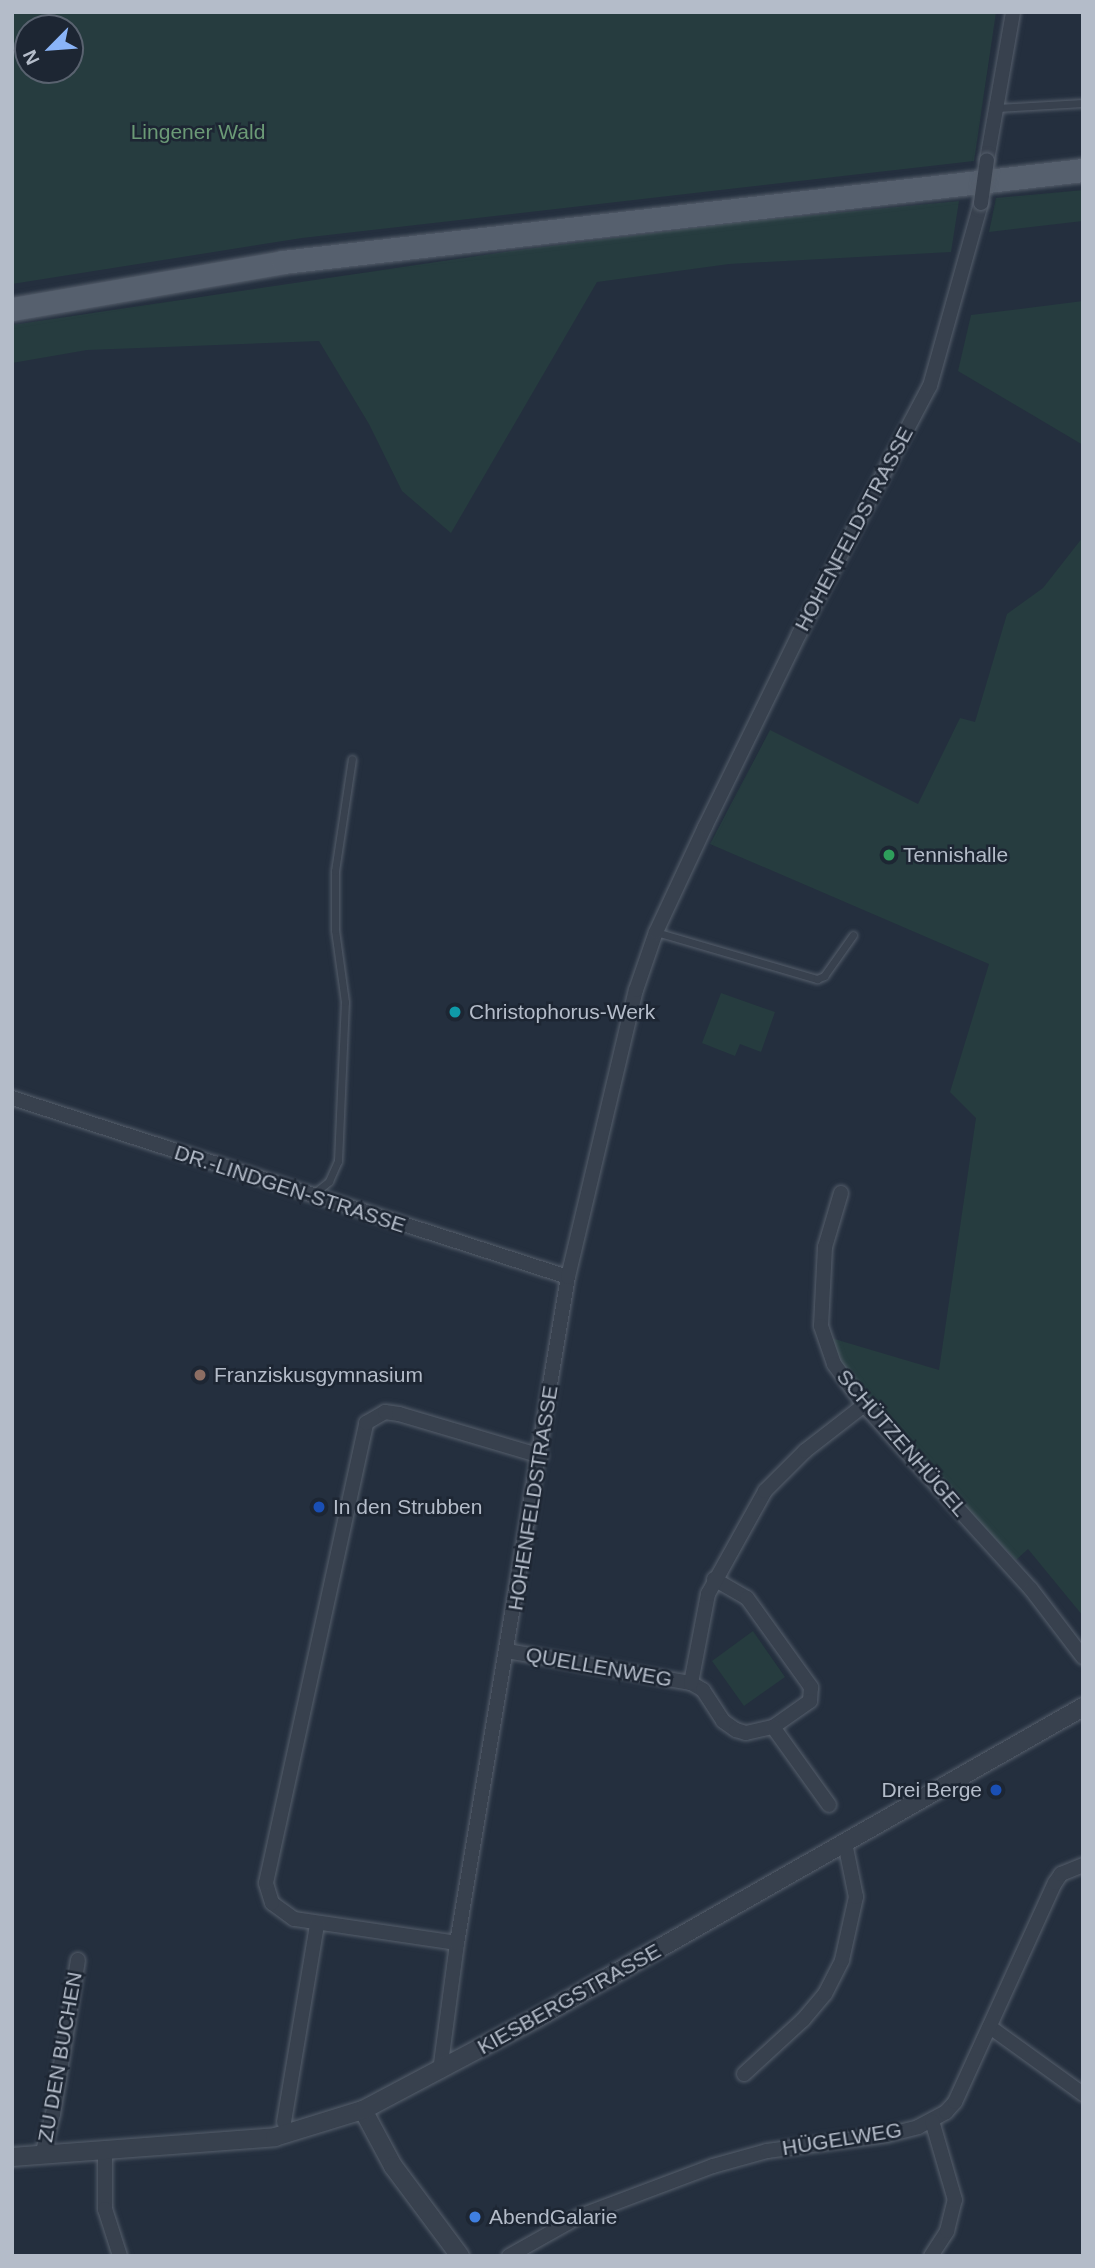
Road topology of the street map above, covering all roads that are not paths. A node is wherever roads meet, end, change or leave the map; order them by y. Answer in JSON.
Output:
{"nodes":[{"id":1,"x":1013,"y":12,"type":"edge"},
{"id":2,"x":1083,"y":103,"type":"edge"},
{"id":3,"x":997,"y":108,"type":"junction"},
{"id":4,"x":1083,"y":170,"type":"edge"},
{"id":5,"x":12,"y":309,"type":"edge"},
{"id":6,"x":352,"y":759,"type":"dead end"},
{"id":7,"x":656,"y":932,"type":"junction"},
{"id":8,"x":853,"y":935,"type":"dead end"},
{"id":9,"x":12,"y":1098,"type":"edge"},
{"id":10,"x":841,"y":1192,"type":"dead end"},
{"id":11,"x":312,"y":1196,"type":"junction"},
{"id":12,"x":568,"y":1277,"type":"junction"},
{"id":13,"x":864,"y":1405,"type":"junction"},
{"id":14,"x":541,"y":1456,"type":"junction"},
{"id":15,"x":714,"y":1579,"type":"junction"},
{"id":16,"x":507,"y":1651,"type":"junction"},
{"id":17,"x":1083,"y":1657,"type":"edge"},
{"id":18,"x":691,"y":1683,"type":"junction"},
{"id":19,"x":1083,"y":1707,"type":"edge"},
{"id":20,"x":773,"y":1727,"type":"junction"},
{"id":21,"x":829,"y":1805,"type":"dead end"},
{"id":22,"x":845,"y":1843,"type":"junction"},
{"id":23,"x":1083,"y":1865,"type":"edge"},
{"id":24,"x":317,"y":1924,"type":"junction"},
{"id":25,"x":457,"y":1943,"type":"junction"},
{"id":26,"x":78,"y":1960,"type":"dead end"},
{"id":27,"x":990,"y":2027,"type":"junction"},
{"id":28,"x":440,"y":2071,"type":"junction"},
{"id":29,"x":744,"y":2074,"type":"dead end"},
{"id":30,"x":1083,"y":2094,"type":"edge"},
{"id":31,"x":363,"y":2110,"type":"junction"},
{"id":32,"x":284,"y":2122,"type":"dead end"},
{"id":33,"x":932,"y":2122,"type":"junction"},
{"id":34,"x":105,"y":2151,"type":"junction"},
{"id":35,"x":42,"y":2155,"type":"junction"},
{"id":36,"x":12,"y":2157,"type":"edge"},
{"id":37,"x":120,"y":2256,"type":"edge"},
{"id":38,"x":460,"y":2256,"type":"edge"},
{"id":39,"x":509,"y":2256,"type":"edge"},
{"id":40,"x":931,"y":2256,"type":"edge"}],
"edges":[{"from":1,"to":3,"type":"street","name":"HOHENFELDSTRASSE"},
{"from":2,"to":3,"type":"lane"},
{"from":3,"to":7,"type":"street","name":"HOHENFELDSTRASSE","bridge":true},
{"from":4,"to":5,"type":"main road"},
{"from":6,"to":11,"type":"lane"},
{"from":7,"to":8,"type":"lane"},
{"from":7,"to":12,"type":"street","name":"HOHENFELDSTRASSE"},
{"from":9,"to":11,"type":"street","name":"DR.-LINDGEN-STRASSE"},
{"from":10,"to":13,"type":"street","name":"SCHÜTZENHÜGEL"},
{"from":11,"to":12,"type":"street","name":"DR.-LINDGEN-STRASSE"},
{"from":12,"to":14,"type":"street","name":"HOHENFELDSTRASSE"},
{"from":13,"to":15,"type":"street","name":"QUELLENWEG"},
{"from":13,"to":17,"type":"street","name":"SCHÜTZENHÜGEL"},
{"from":14,"to":16,"type":"street","name":"HOHENFELDSTRASSE"},
{"from":14,"to":24,"type":"street"},
{"from":15,"to":18,"type":"street","name":"QUELLENWEG"},
{"from":15,"to":20,"type":"street","name":"QUELLENWEG"},
{"from":16,"to":18,"type":"street","name":"QUELLENWEG"},
{"from":16,"to":25,"type":"street","name":"HOHENFELDSTRASSE"},
{"from":18,"to":20,"type":"street","name":"QUELLENWEG"},
{"from":19,"to":22,"type":"street","name":"KIESBERGSTRASSE"},
{"from":20,"to":21,"type":"street"},
{"from":22,"to":28,"type":"street","name":"KIESBERGSTRASSE"},
{"from":22,"to":29,"type":"street"},
{"from":23,"to":27,"type":"street","name":"HÜGELWEG"},
{"from":24,"to":25,"type":"street"},
{"from":24,"to":32,"type":"street"},
{"from":25,"to":28,"type":"street","name":"HOHENFELDSTRASSE"},
{"from":26,"to":35,"type":"street","name":"ZU DEN BUCHEN"},
{"from":27,"to":30,"type":"street"},
{"from":27,"to":33,"type":"street","name":"HÜGELWEG"},
{"from":28,"to":31,"type":"street","name":"KIESBERGSTRASSE"},
{"from":31,"to":34,"type":"street","name":"KIESBERGSTRASSE"},
{"from":31,"to":38,"type":"street"},
{"from":33,"to":39,"type":"street","name":"HÜGELWEG"},
{"from":33,"to":40,"type":"street"},
{"from":34,"to":35,"type":"street","name":"KIESBERGSTRASSE"},
{"from":34,"to":37,"type":"street"},
{"from":35,"to":36,"type":"street","name":"KIESBERGSTRASSE"}]}
